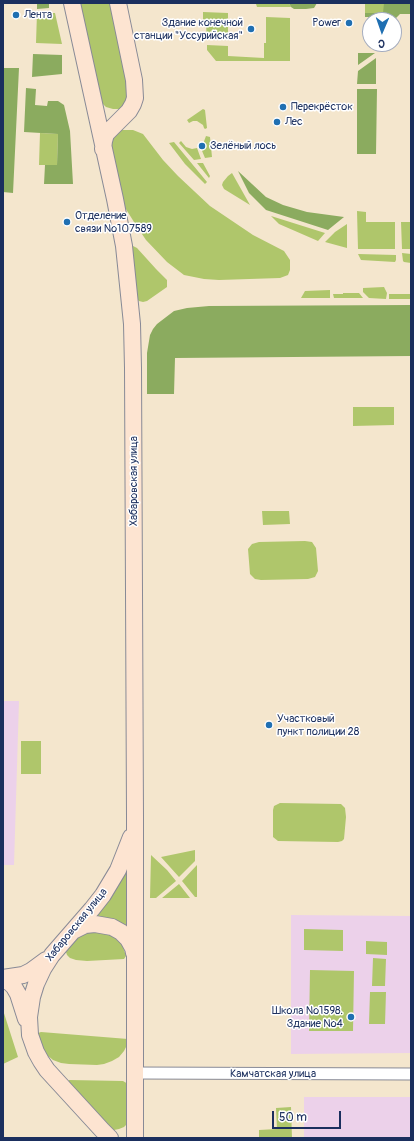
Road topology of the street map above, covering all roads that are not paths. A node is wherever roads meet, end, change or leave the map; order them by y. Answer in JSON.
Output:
{"nodes":[{"id":1,"x":72,"y":3,"type":"edge"},
{"id":2,"x":118,"y":3,"type":"edge"},
{"id":3,"x":93,"y":100,"type":"junction"},
{"id":4,"x":124,"y":115,"type":"junction"},
{"id":5,"x":103,"y":149,"type":"junction"},
{"id":6,"x":135,"y":816,"type":"junction"},
{"id":7,"x":70,"y":934,"type":"junction"},
{"id":8,"x":52,"y":955,"type":"junction"},
{"id":9,"x":135,"y":958,"type":"junction"},
{"id":10,"x":3,"y":979,"type":"edge"},
{"id":11,"x":29,"y":1027,"type":"junction"},
{"id":12,"x":136,"y":1073,"type":"junction"},
{"id":13,"x":411,"y":1074,"type":"edge"},
{"id":14,"x":135,"y":1119,"type":"junction"},
{"id":15,"x":105,"y":1135,"type":"edge"},
{"id":16,"x":126,"y":1138,"type":"edge"},
{"id":17,"x":135,"y":1138,"type":"edge"}],
"edges":[{"from":1,"to":3,"type":"main road","name":"Хабаровская улица"},
{"from":2,"to":4,"type":"main road"},
{"from":3,"to":4,"type":"main road","name":"Хабаровская улица"},
{"from":3,"to":5,"type":"main road","name":"Хабаровская улица"},
{"from":4,"to":5,"type":"main road"},
{"from":5,"to":6,"type":"main road","name":"Хабаровская улица"},
{"from":6,"to":7,"type":"main road","name":"Хабаровская улица"},
{"from":6,"to":9,"type":"main road","name":"Хабаровская улица"},
{"from":7,"to":8,"type":"main road","name":"Хабаровская улица"},
{"from":7,"to":9,"type":"main road"},
{"from":8,"to":10,"type":"main road"},
{"from":8,"to":11,"type":"main road","name":"Хабаровская улица"},
{"from":9,"to":12,"type":"main road","name":"Хабаровская улица"},
{"from":10,"to":11,"type":"main road"},
{"from":11,"to":15,"type":"main road","name":"Хабаровская улица"},
{"from":12,"to":13,"type":"street","name":"Камчатская улица"},
{"from":12,"to":14,"type":"main road","name":"Хабаровская улица"},
{"from":14,"to":16,"type":"main road"},
{"from":14,"to":17,"type":"main road","name":"Хабаровская улица"}]}
